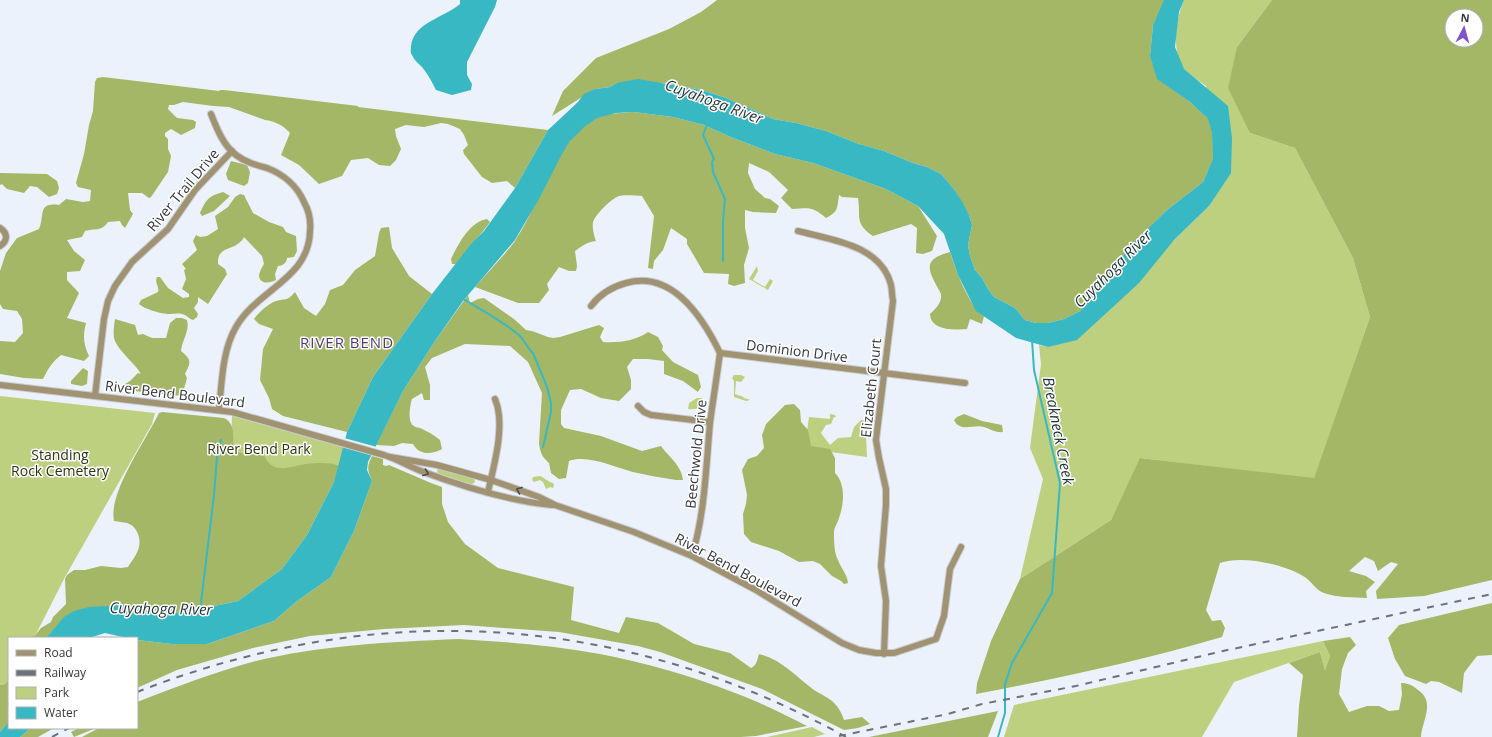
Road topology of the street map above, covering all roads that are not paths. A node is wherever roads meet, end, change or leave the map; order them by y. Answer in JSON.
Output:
{"nodes":[{"id":1,"x":211,"y":114,"type":"dead end"},
{"id":2,"x":232,"y":151,"type":"junction"},
{"id":3,"x":0,"y":228,"type":"edge"},
{"id":4,"x":798,"y":231,"type":"dead end"},
{"id":5,"x":0,"y":246,"type":"edge"},
{"id":6,"x":591,"y":306,"type":"dead end"},
{"id":7,"x":720,"y":353,"type":"junction"},
{"id":8,"x":884,"y":374,"type":"junction"},
{"id":9,"x":965,"y":383,"type":"dead end"},
{"id":10,"x":0,"y":385,"type":"edge"},
{"id":11,"x":96,"y":396,"type":"junction"},
{"id":12,"x":495,"y":399,"type":"dead end"},
{"id":13,"x":638,"y":406,"type":"dead end"},
{"id":14,"x":219,"y":410,"type":"junction"},
{"id":15,"x":710,"y":422,"type":"junction"},
{"id":16,"x":387,"y":456,"type":"junction"},
{"id":17,"x":491,"y":480,"type":"junction"},
{"id":18,"x":488,"y":492,"type":"junction"},
{"id":19,"x":555,"y":505,"type":"junction"},
{"id":20,"x":961,"y":547,"type":"dead end"},
{"id":21,"x":692,"y":556,"type":"junction"},
{"id":22,"x":884,"y":654,"type":"junction"}],
"edges":[{"from":1,"to":2,"type":"street"},
{"from":2,"to":11,"type":"street","name":"River Trail Drive"},
{"from":2,"to":14,"type":"street"},
{"from":3,"to":5,"type":"street"},
{"from":4,"to":8,"type":"street","name":"Elizabeth Court"},
{"from":6,"to":7,"type":"street"},
{"from":7,"to":8,"type":"street","name":"Dominion Drive"},
{"from":7,"to":15,"type":"street","name":"Beechwold Drive"},
{"from":8,"to":9,"type":"street","name":"Dominion Drive"},
{"from":8,"to":22,"type":"street","name":"Elizabeth Court"},
{"from":10,"to":11,"type":"street","name":"River Bend Boulevard"},
{"from":11,"to":14,"type":"street","name":"River Bend Boulevard"},
{"from":12,"to":17,"type":"street"},
{"from":13,"to":15,"type":"street"},
{"from":14,"to":16,"type":"street","name":"River Bend Boulevard"},
{"from":15,"to":21,"type":"street","name":"Beechwold Drive"},
{"from":16,"to":17,"type":"street","name":"River Bend Boulevard"},
{"from":16,"to":18,"type":"street","name":"River Bend Boulevard","one_way":true},
{"from":17,"to":18,"type":"street"},
{"from":19,"to":17,"type":"street","name":"River Bend Boulevard","one_way":true},
{"from":18,"to":19,"type":"street","name":"River Bend Boulevard"},
{"from":19,"to":21,"type":"street","name":"River Bend Boulevard"},
{"from":20,"to":22,"type":"street","name":"River Bend Boulevard"},
{"from":21,"to":22,"type":"street","name":"River Bend Boulevard"}]}
